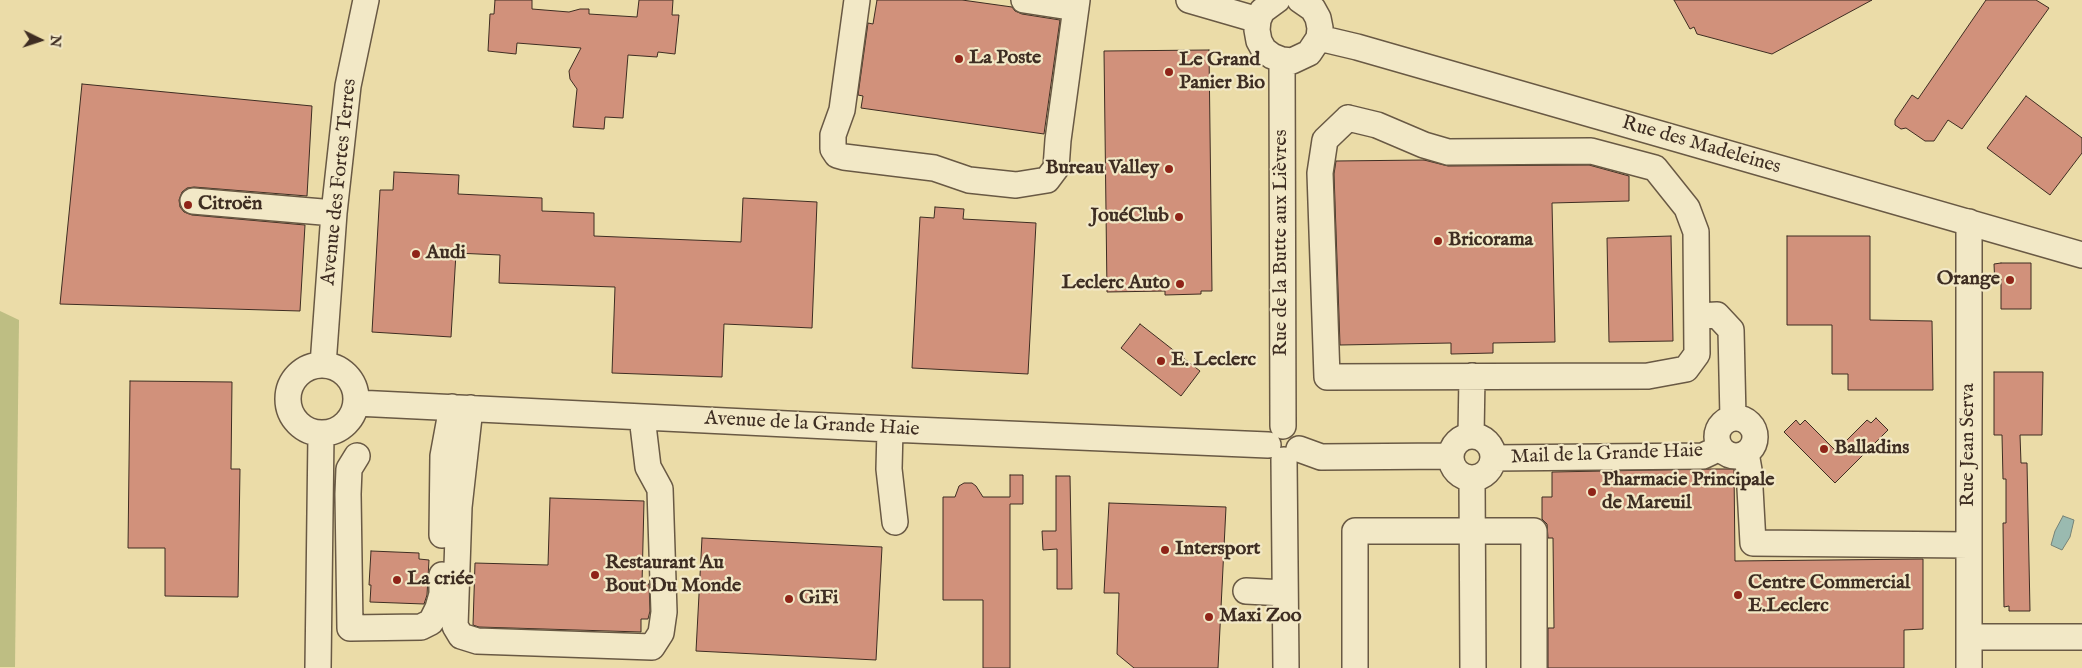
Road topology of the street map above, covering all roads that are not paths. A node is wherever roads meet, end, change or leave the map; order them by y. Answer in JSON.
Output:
{"nodes":[{"id":1,"x":366,"y":0,"type":"edge"},
{"id":2,"x":857,"y":0,"type":"edge"},
{"id":3,"x":1024,"y":0,"type":"edge"},
{"id":4,"x":1189,"y":0,"type":"edge"},
{"id":5,"x":1276,"y":0,"type":"edge"},
{"id":6,"x":1304,"y":1,"type":"edge"},
{"id":7,"x":1076,"y":4,"type":"edge"},
{"id":8,"x":1258,"y":20,"type":"junction"},
{"id":9,"x":1319,"y":38,"type":"junction"},
{"id":10,"x":1282,"y":60,"type":"junction"},
{"id":11,"x":193,"y":201,"type":"dead end"},
{"id":12,"x":334,"y":213,"type":"junction"},
{"id":13,"x":1969,"y":222,"type":"junction"},
{"id":14,"x":2082,"y":255,"type":"edge"},
{"id":15,"x":1697,"y":316,"type":"junction"},
{"id":16,"x":323,"y":365,"type":"junction"},
{"id":17,"x":1472,"y":376,"type":"junction"},
{"id":18,"x":356,"y":402,"type":"junction"},
{"id":19,"x":461,"y":407,"type":"junction"},
{"id":20,"x":642,"y":417,"type":"junction"},
{"id":21,"x":1733,"y":418,"type":"junction"},
{"id":22,"x":890,"y":429,"type":"junction"},
{"id":23,"x":321,"y":434,"type":"junction"},
{"id":24,"x":1471,"y":436,"type":"junction"},
{"id":25,"x":1284,"y":445,"type":"junction"},
{"id":26,"x":1720,"y":448,"type":"junction"},
{"id":27,"x":1746,"y":453,"type":"junction"},
{"id":28,"x":357,"y":456,"type":"dead end"},
{"id":29,"x":1451,"y":456,"type":"junction"},
{"id":30,"x":1493,"y":458,"type":"junction"},
{"id":31,"x":1472,"y":479,"type":"junction"},
{"id":32,"x":895,"y":522,"type":"dead end"},
{"id":33,"x":1472,"y":531,"type":"junction"},
{"id":34,"x":1969,"y":545,"type":"junction"},
{"id":35,"x":1246,"y":591,"type":"dead end"},
{"id":36,"x":1285,"y":592,"type":"junction"},
{"id":37,"x":318,"y":628,"type":"junction"},
{"id":38,"x":350,"y":628,"type":"junction"},
{"id":39,"x":1969,"y":636,"type":"junction"},
{"id":40,"x":2082,"y":636,"type":"edge"},
{"id":41,"x":318,"y":668,"type":"edge"},
{"id":42,"x":1286,"y":668,"type":"edge"},
{"id":43,"x":1355,"y":668,"type":"edge"},
{"id":44,"x":1473,"y":668,"type":"edge"},
{"id":45,"x":1534,"y":668,"type":"edge"},
{"id":46,"x":1969,"y":668,"type":"edge"}],
"edges":[{"from":1,"to":12,"type":"street","name":"Avenue des Fortes Terres"},
{"from":2,"to":7,"type":"street"},
{"from":3,"to":7,"type":"street"},
{"from":4,"to":8,"type":"street"},
{"from":5,"to":8,"type":"street"},
{"from":6,"to":9,"type":"street"},
{"from":8,"to":10,"type":"street"},
{"from":9,"to":10,"type":"street"},
{"from":9,"to":13,"type":"street","name":"Rue des Madeleines"},
{"from":10,"to":25,"type":"street","name":"Rue de la Butte aux Lièvres"},
{"from":11,"to":12,"type":"street"},
{"from":12,"to":16,"type":"street","name":"Avenue des Fortes Terres"},
{"from":13,"to":14,"type":"street","name":"Rue des Madeleines"},
{"from":13,"to":34,"type":"street","name":"Rue Jean Serva"},
{"from":15,"to":17,"type":"street"},
{"from":15,"to":17,"type":"street"},
{"from":15,"to":21,"type":"street"},
{"from":16,"to":18,"type":"street"},
{"from":16,"to":23,"type":"street"},
{"from":17,"to":24,"type":"street"},
{"from":18,"to":19,"type":"street","name":"Avenue de la Grande Haie"},
{"from":18,"to":23,"type":"street"},
{"from":19,"to":20,"type":"street","name":"Avenue de la Grande Haie"},
{"from":19,"to":20,"type":"street"},
{"from":19,"to":38,"type":"street"},
{"from":20,"to":22,"type":"street","name":"Avenue de la Grande Haie"},
{"from":21,"to":26,"type":"street"},
{"from":21,"to":27,"type":"street"},
{"from":22,"to":25,"type":"street","name":"Avenue de la Grande Haie"},
{"from":22,"to":32,"type":"street"},
{"from":23,"to":37,"type":"street"},
{"from":24,"to":29,"type":"street"},
{"from":24,"to":30,"type":"street"},
{"from":25,"to":29,"type":"street"},
{"from":25,"to":36,"type":"street","name":"Rue de la Butte aux Lièvres"},
{"from":26,"to":27,"type":"street"},
{"from":26,"to":30,"type":"street","name":"Mail de la Grande Haie"},
{"from":27,"to":34,"type":"street"},
{"from":28,"to":38,"type":"street"},
{"from":29,"to":31,"type":"street"},
{"from":30,"to":31,"type":"street"},
{"from":31,"to":33,"type":"street"},
{"from":33,"to":43,"type":"street"},
{"from":33,"to":44,"type":"street"},
{"from":33,"to":45,"type":"street"},
{"from":34,"to":39,"type":"street","name":"Rue Jean Serva"},
{"from":35,"to":36,"type":"street"},
{"from":36,"to":42,"type":"street","name":"Rue de la Butte aux Lièvres"},
{"from":37,"to":38,"type":"street"},
{"from":37,"to":41,"type":"street"},
{"from":39,"to":40,"type":"street"},
{"from":39,"to":46,"type":"street","name":"Rue Jean Serva"}]}
